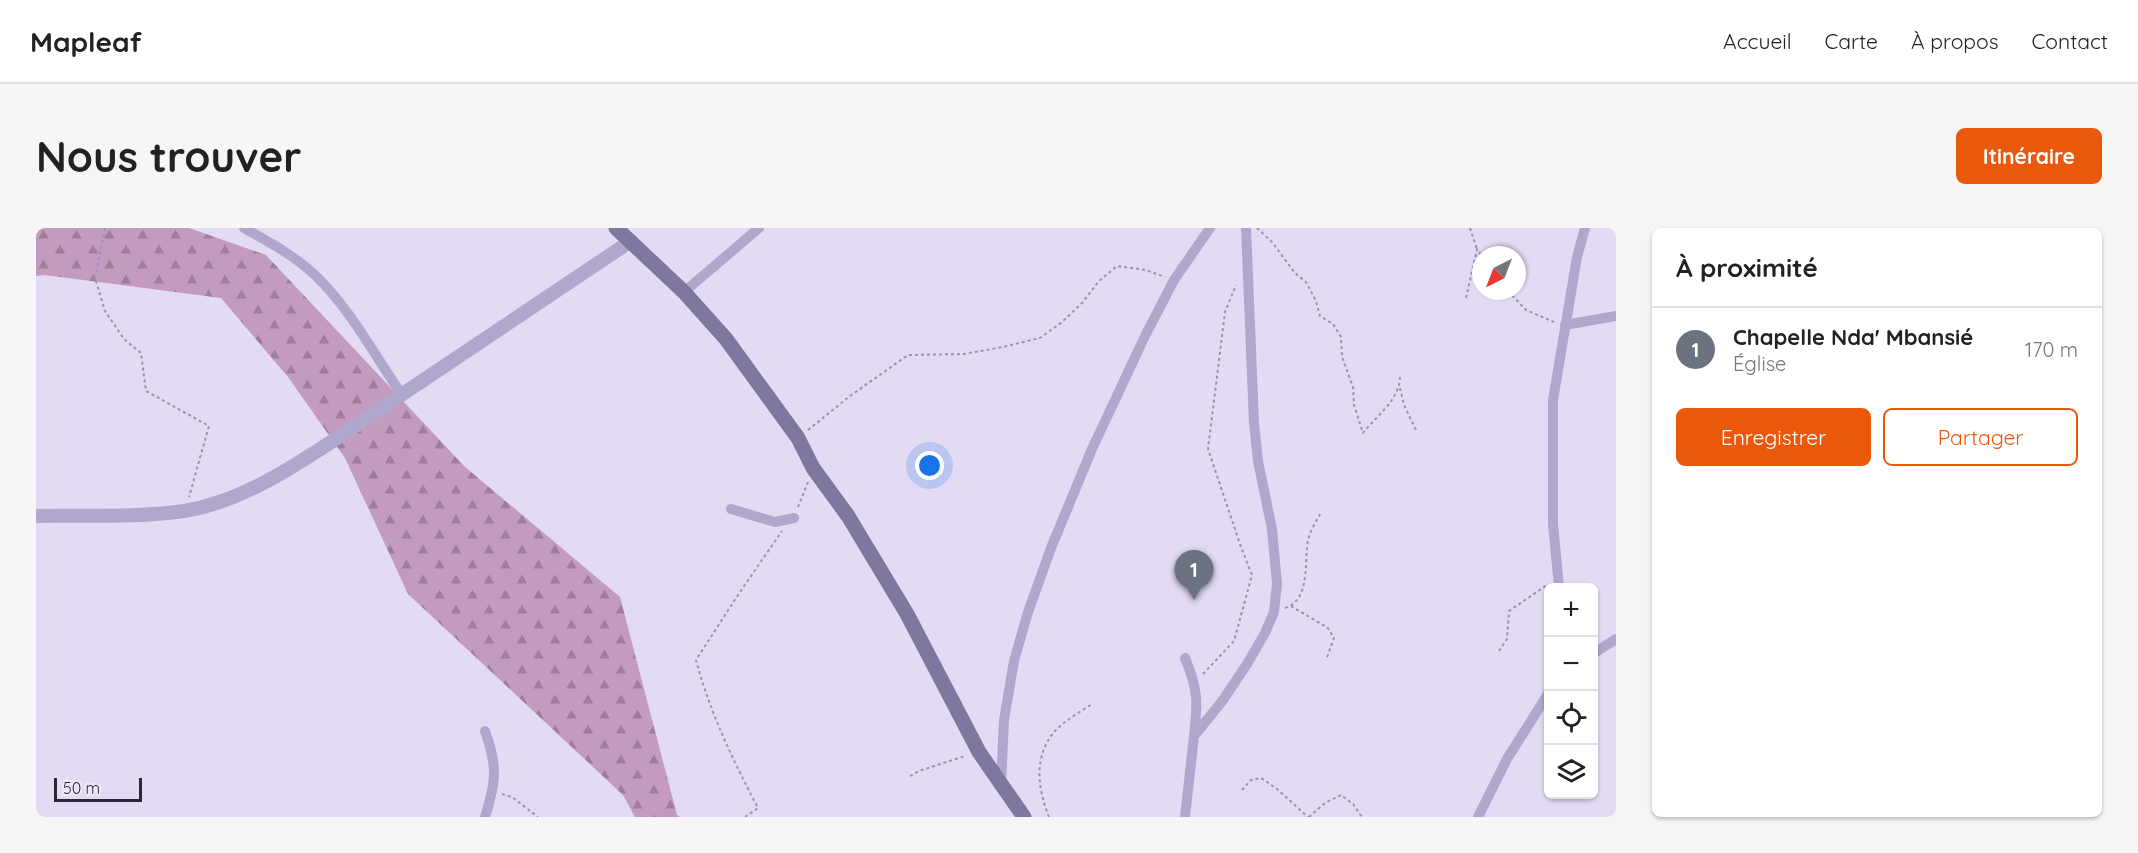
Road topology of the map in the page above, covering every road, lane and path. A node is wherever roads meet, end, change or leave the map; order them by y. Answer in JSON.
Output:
{"nodes":[{"id":1,"x":105,"y":228,"type":"edge"},
{"id":2,"x":244,"y":228,"type":"edge"},
{"id":3,"x":616,"y":228,"type":"edge"},
{"id":4,"x":759,"y":228,"type":"edge"},
{"id":5,"x":1210,"y":228,"type":"edge"},
{"id":6,"x":1246,"y":228,"type":"edge"},
{"id":7,"x":1257,"y":228,"type":"edge"},
{"id":8,"x":1470,"y":228,"type":"edge"},
{"id":9,"x":1585,"y":228,"type":"edge"},
{"id":10,"x":631,"y":241,"type":"junction"},
{"id":11,"x":1476,"y":246,"type":"edge"},
{"id":12,"x":1248,"y":264,"type":"junction"},
{"id":13,"x":1472,"y":271,"type":"edge"},
{"id":14,"x":1174,"y":280,"type":"junction"},
{"id":15,"x":684,"y":292,"type":"junction"},
{"id":16,"x":1466,"y":298,"type":"dead end"},
{"id":17,"x":1517,"y":300,"type":"edge"},
{"id":18,"x":1616,"y":316,"type":"edge"},
{"id":19,"x":1565,"y":325,"type":"junction"},
{"id":20,"x":1400,"y":376,"type":"dead end"},
{"id":21,"x":1400,"y":388,"type":"junction"},
{"id":22,"x":402,"y":395,"type":"junction"},
{"id":23,"x":1418,"y":432,"type":"dead end"},
{"id":24,"x":798,"y":438,"type":"junction"},
{"id":25,"x":813,"y":468,"type":"junction"},
{"id":26,"x":731,"y":509,"type":"dead end"},
{"id":27,"x":185,"y":511,"type":"junction"},
{"id":28,"x":1320,"y":514,"type":"dead end"},
{"id":29,"x":36,"y":516,"type":"edge"},
{"id":30,"x":794,"y":518,"type":"junction"},
{"id":31,"x":1549,"y":581,"type":"dead end"},
{"id":32,"x":1559,"y":583,"type":"edge"},
{"id":33,"x":1291,"y":606,"type":"junction"},
{"id":34,"x":1274,"y":612,"type":"junction"},
{"id":35,"x":1616,"y":639,"type":"edge"},
{"id":36,"x":1598,"y":650,"type":"edge"},
{"id":37,"x":1499,"y":651,"type":"dead end"},
{"id":38,"x":1185,"y":658,"type":"dead end"},
{"id":39,"x":1326,"y":660,"type":"dead end"},
{"id":40,"x":1195,"y":682,"type":"junction"},
{"id":41,"x":1544,"y":700,"type":"edge"},
{"id":42,"x":1092,"y":704,"type":"dead end"},
{"id":43,"x":485,"y":731,"type":"dead end"},
{"id":44,"x":1194,"y":736,"type":"junction"},
{"id":45,"x":979,"y":752,"type":"junction"},
{"id":46,"x":910,"y":776,"type":"dead end"},
{"id":47,"x":1001,"y":785,"type":"junction"},
{"id":48,"x":1242,"y":790,"type":"dead end"},
{"id":49,"x":493,"y":793,"type":"junction"},
{"id":50,"x":485,"y":817,"type":"edge"},
{"id":51,"x":538,"y":817,"type":"edge"},
{"id":52,"x":745,"y":817,"type":"edge"},
{"id":53,"x":1024,"y":817,"type":"edge"},
{"id":54,"x":1049,"y":817,"type":"edge"},
{"id":55,"x":1185,"y":817,"type":"edge"},
{"id":56,"x":1308,"y":817,"type":"edge"},
{"id":57,"x":1362,"y":817,"type":"edge"},
{"id":58,"x":1478,"y":817,"type":"edge"}],
"edges":[{"from":1,"to":27,"type":"path"},
{"from":2,"to":22,"type":"street"},
{"from":3,"to":10,"type":"main road"},
{"from":4,"to":15,"type":"street"},
{"from":5,"to":14,"type":"street"},
{"from":6,"to":12,"type":"street"},
{"from":7,"to":21,"type":"path"},
{"from":8,"to":11,"type":"path"},
{"from":9,"to":19,"type":"street"},
{"from":10,"to":15,"type":"main road"},
{"from":10,"to":22,"type":"street"},
{"from":12,"to":34,"type":"street"},
{"from":12,"to":40,"type":"path"},
{"from":13,"to":16,"type":"path"},
{"from":14,"to":24,"type":"path"},
{"from":14,"to":47,"type":"street"},
{"from":15,"to":24,"type":"main road"},
{"from":17,"to":19,"type":"path"},
{"from":18,"to":19,"type":"street"},
{"from":19,"to":32,"type":"street"},
{"from":20,"to":21,"type":"path"},
{"from":21,"to":23,"type":"path"},
{"from":22,"to":27,"type":"street"},
{"from":24,"to":25,"type":"main road"},
{"from":25,"to":30,"type":"path"},
{"from":25,"to":45,"type":"main road"},
{"from":26,"to":30,"type":"street"},
{"from":27,"to":29,"type":"street"},
{"from":28,"to":33,"type":"path"},
{"from":30,"to":52,"type":"path"},
{"from":31,"to":37,"type":"path"},
{"from":33,"to":34,"type":"path"},
{"from":33,"to":39,"type":"path"},
{"from":34,"to":44,"type":"street"},
{"from":35,"to":36,"type":"street"},
{"from":38,"to":40,"type":"street"},
{"from":40,"to":44,"type":"street"},
{"from":41,"to":58,"type":"street"},
{"from":42,"to":54,"type":"path"},
{"from":43,"to":49,"type":"street"},
{"from":44,"to":55,"type":"street"},
{"from":45,"to":46,"type":"path"},
{"from":45,"to":47,"type":"main road"},
{"from":47,"to":53,"type":"main road"},
{"from":48,"to":56,"type":"path"},
{"from":49,"to":50,"type":"street"},
{"from":49,"to":51,"type":"path"},
{"from":56,"to":57,"type":"path"}]}
